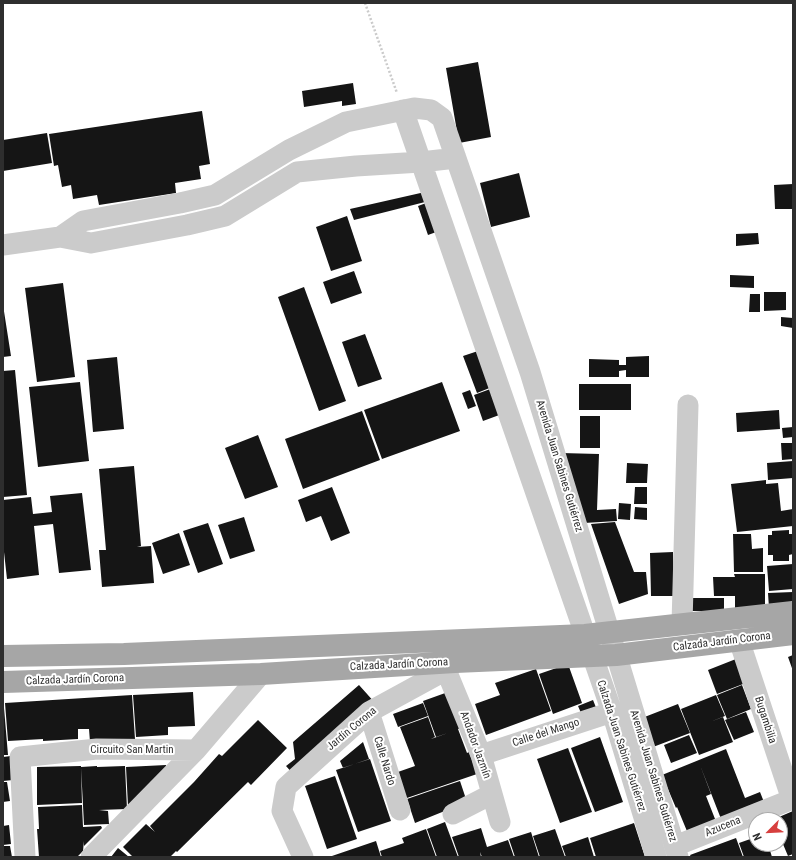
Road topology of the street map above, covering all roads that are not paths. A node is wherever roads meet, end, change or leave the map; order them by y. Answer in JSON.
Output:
{"nodes":[{"id":1,"x":403,"y":110,"type":"junction"},
{"id":2,"x":277,"y":158,"type":"junction"},
{"id":3,"x":456,"y":158,"type":"junction"},
{"id":4,"x":421,"y":162,"type":"junction"},
{"id":5,"x":286,"y":179,"type":"junction"},
{"id":6,"x":60,"y":237,"type":"junction"},
{"id":7,"x":3,"y":245,"type":"edge"},
{"id":8,"x":530,"y":372,"type":"junction"},
{"id":9,"x":501,"y":390,"type":"junction"},
{"id":10,"x":688,"y":405,"type":"dead end"},
{"id":11,"x":793,"y":612,"type":"edge"},
{"id":12,"x":682,"y":624,"type":"junction"},
{"id":13,"x":610,"y":631,"type":"junction"},
{"id":14,"x":793,"y":634,"type":"edge"},
{"id":15,"x":585,"y":635,"type":"junction"},
{"id":16,"x":739,"y":640,"type":"junction"},
{"id":17,"x":124,"y":654,"type":"junction"},
{"id":18,"x":616,"y":654,"type":"junction"},
{"id":19,"x":592,"y":655,"type":"junction"},
{"id":20,"x":3,"y":656,"type":"edge"},
{"id":21,"x":450,"y":666,"type":"junction"},
{"id":22,"x":261,"y":674,"type":"junction"},
{"id":23,"x":124,"y":678,"type":"junction"},
{"id":24,"x":3,"y":682,"type":"edge"},
{"id":25,"x":369,"y":712,"type":"junction"},
{"id":26,"x":612,"y":712,"type":"junction"},
{"id":27,"x":196,"y":750,"type":"junction"},
{"id":28,"x":481,"y":755,"type":"junction"},
{"id":29,"x":492,"y":794,"type":"junction"},
{"id":30,"x":792,"y":799,"type":"edge"},
{"id":31,"x":400,"y":810,"type":"dead end"},
{"id":32,"x":453,"y":814,"type":"dead end"},
{"id":33,"x":500,"y":822,"type":"dead end"},
{"id":34,"x":676,"y":852,"type":"edge"},
{"id":35,"x":25,"y":857,"type":"edge"},
{"id":36,"x":91,"y":857,"type":"edge"},
{"id":37,"x":303,"y":857,"type":"edge"},
{"id":38,"x":656,"y":857,"type":"edge"}],
"edges":[{"from":1,"to":2,"type":"street","name":"Avenida Juan Sabines Gutiérrez"},
{"from":1,"to":3,"type":"street","name":"Avenida Juan Sabines Gutiérrez"},
{"from":1,"to":4,"type":"street"},
{"from":2,"to":5,"type":"street"},
{"from":2,"to":6,"type":"street","name":"Avenida Juan Sabines Gutiérrez"},
{"from":3,"to":4,"type":"street"},
{"from":3,"to":8,"type":"street","name":"Avenida Juan Sabines Gutiérrez"},
{"from":4,"to":5,"type":"street"},
{"from":4,"to":9,"type":"street"},
{"from":5,"to":6,"type":"street"},
{"from":6,"to":7,"type":"street"},
{"from":8,"to":9,"type":"street"},
{"from":8,"to":13,"type":"street","name":"Avenida Juan Sabines Gutiérrez"},
{"from":9,"to":15,"type":"street"},
{"from":10,"to":12,"type":"street"},
{"from":11,"to":12,"type":"main road","name":"Calzada Jardín Corona"},
{"from":12,"to":13,"type":"main road","name":"Calzada Jardín Corona"},
{"from":13,"to":15,"type":"main road","name":"Calzada Jardín Corona"},
{"from":13,"to":18,"type":"street","name":"Avenida Juan Sabines Gutiérrez"},
{"from":14,"to":16,"type":"main road","name":"Calzada Jardín Corona"},
{"from":15,"to":17,"type":"main road","name":"Calzada Jardín Corona"},
{"from":15,"to":19,"type":"street","name":"Calzada Juan Sabines Gutiérrez"},
{"from":16,"to":18,"type":"main road","name":"Calzada Jardín Corona"},
{"from":16,"to":30,"type":"street","name":"Bugambilia"},
{"from":17,"to":20,"type":"main road","name":"Calzada Jardín Corona"},
{"from":17,"to":23,"type":"main road"},
{"from":18,"to":19,"type":"main road","name":"Calzada Jardín Corona"},
{"from":18,"to":34,"type":"street","name":"Avenida Juan Sabines Gutiérrez"},
{"from":19,"to":21,"type":"main road","name":"Calzada Jardín Corona"},
{"from":19,"to":26,"type":"street","name":"Calzada Juan Sabines Gutiérrez"},
{"from":21,"to":22,"type":"main road","name":"Calzada Jardín Corona"},
{"from":21,"to":25,"type":"street","name":"Jardin Corona"},
{"from":21,"to":28,"type":"street","name":"Andador Jazmín"},
{"from":22,"to":23,"type":"main road","name":"Calzada Jardín Corona"},
{"from":22,"to":27,"type":"street"},
{"from":23,"to":24,"type":"main road","name":"Calzada Jardín Corona"},
{"from":25,"to":31,"type":"street","name":"Calle Nardo"},
{"from":25,"to":37,"type":"street","name":"Jardin Corona"},
{"from":26,"to":28,"type":"street","name":"Calle del Mango"},
{"from":26,"to":38,"type":"street","name":"Calzada Juan Sabines Gutiérrez"},
{"from":27,"to":35,"type":"street","name":"Circuito San Martin"},
{"from":27,"to":36,"type":"street","name":"Circuito San Martin"},
{"from":28,"to":29,"type":"street","name":"Andador Jazmín"},
{"from":29,"to":32,"type":"street"},
{"from":29,"to":33,"type":"street","name":"Andador Jazmín"},
{"from":30,"to":34,"type":"street","name":"Azucena"}]}
